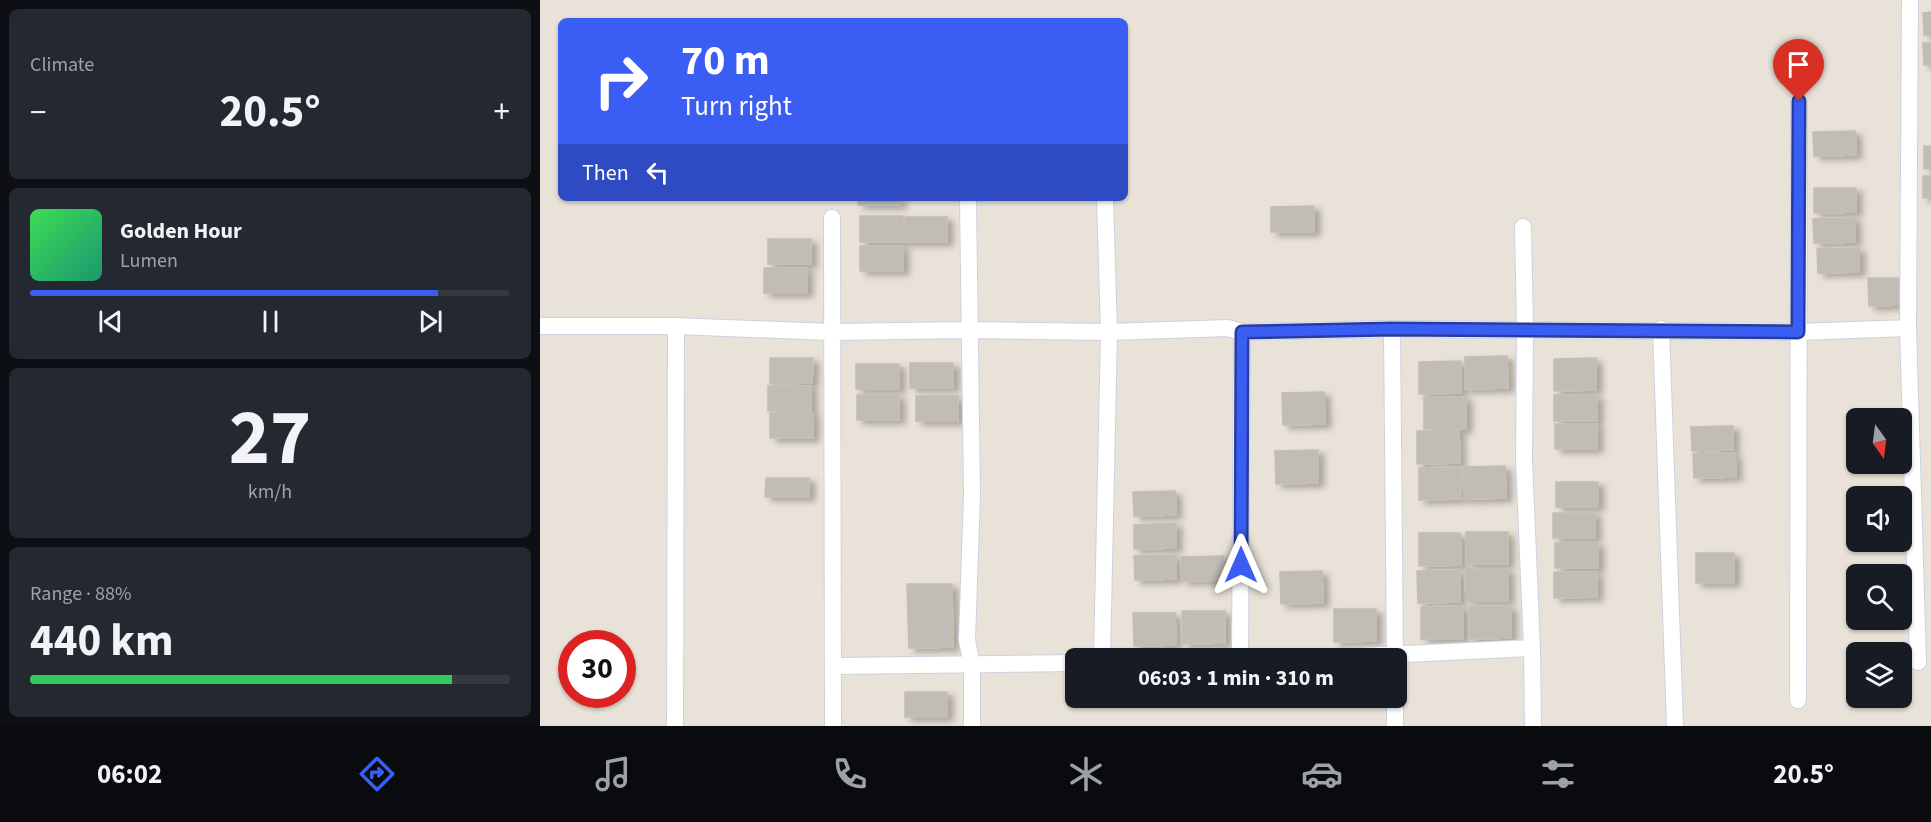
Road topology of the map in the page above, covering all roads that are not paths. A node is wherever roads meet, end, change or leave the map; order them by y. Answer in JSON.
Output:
{"nodes":[{"id":1,"x":1910,"y":0,"type":"edge"},
{"id":2,"x":1799,"y":101,"type":"dead end"},
{"id":3,"x":968,"y":201,"type":"edge"},
{"id":4,"x":1105,"y":201,"type":"edge"},
{"id":5,"x":832,"y":218,"type":"dead end"},
{"id":6,"x":1523,"y":227,"type":"dead end"},
{"id":7,"x":540,"y":326,"type":"edge"},
{"id":8,"x":676,"y":326,"type":"junction"},
{"id":9,"x":1908,"y":328,"type":"junction"},
{"id":10,"x":1392,"y":329,"type":"junction"},
{"id":11,"x":1525,"y":329,"type":"junction"},
{"id":12,"x":1661,"y":329,"type":"junction"},
{"id":13,"x":969,"y":330,"type":"junction"},
{"id":14,"x":832,"y":332,"type":"junction"},
{"id":15,"x":1109,"y":332,"type":"junction"},
{"id":16,"x":1242,"y":332,"type":"junction"},
{"id":17,"x":1798,"y":332,"type":"junction"},
{"id":18,"x":1102,"y":648,"type":"edge"},
{"id":19,"x":1240,"y":648,"type":"edge"},
{"id":20,"x":1395,"y":648,"type":"edge"},
{"id":21,"x":1532,"y":648,"type":"junction"},
{"id":22,"x":1407,"y":656,"type":"edge"},
{"id":23,"x":1918,"y":662,"type":"dead end"},
{"id":24,"x":1065,"y":663,"type":"edge"},
{"id":25,"x":972,"y":665,"type":"junction"},
{"id":26,"x":835,"y":666,"type":"junction"},
{"id":27,"x":1798,"y":700,"type":"dead end"},
{"id":28,"x":1395,"y":708,"type":"edge"},
{"id":29,"x":675,"y":726,"type":"edge"},
{"id":30,"x":833,"y":726,"type":"edge"},
{"id":31,"x":972,"y":726,"type":"edge"},
{"id":32,"x":1395,"y":726,"type":"edge"},
{"id":33,"x":1533,"y":726,"type":"edge"},
{"id":34,"x":1675,"y":726,"type":"edge"}],
"edges":[{"from":1,"to":9,"type":"street"},
{"from":2,"to":17,"type":"street"},
{"from":3,"to":13,"type":"street"},
{"from":4,"to":15,"type":"street"},
{"from":5,"to":14,"type":"street"},
{"from":6,"to":11,"type":"street"},
{"from":7,"to":8,"type":"street"},
{"from":8,"to":14,"type":"street"},
{"from":8,"to":29,"type":"street"},
{"from":9,"to":17,"type":"street"},
{"from":9,"to":23,"type":"street"},
{"from":10,"to":11,"type":"street"},
{"from":10,"to":16,"type":"street"},
{"from":10,"to":20,"type":"street"},
{"from":11,"to":12,"type":"street"},
{"from":11,"to":21,"type":"street"},
{"from":12,"to":17,"type":"street"},
{"from":12,"to":34,"type":"street"},
{"from":13,"to":14,"type":"street"},
{"from":13,"to":15,"type":"street"},
{"from":13,"to":25,"type":"street"},
{"from":14,"to":26,"type":"street"},
{"from":15,"to":16,"type":"street"},
{"from":15,"to":18,"type":"street"},
{"from":16,"to":19,"type":"street"},
{"from":17,"to":27,"type":"street"},
{"from":21,"to":22,"type":"street"},
{"from":21,"to":33,"type":"street"},
{"from":24,"to":25,"type":"street"},
{"from":25,"to":26,"type":"street"},
{"from":25,"to":31,"type":"street"},
{"from":26,"to":30,"type":"street"},
{"from":28,"to":32,"type":"street"}]}
